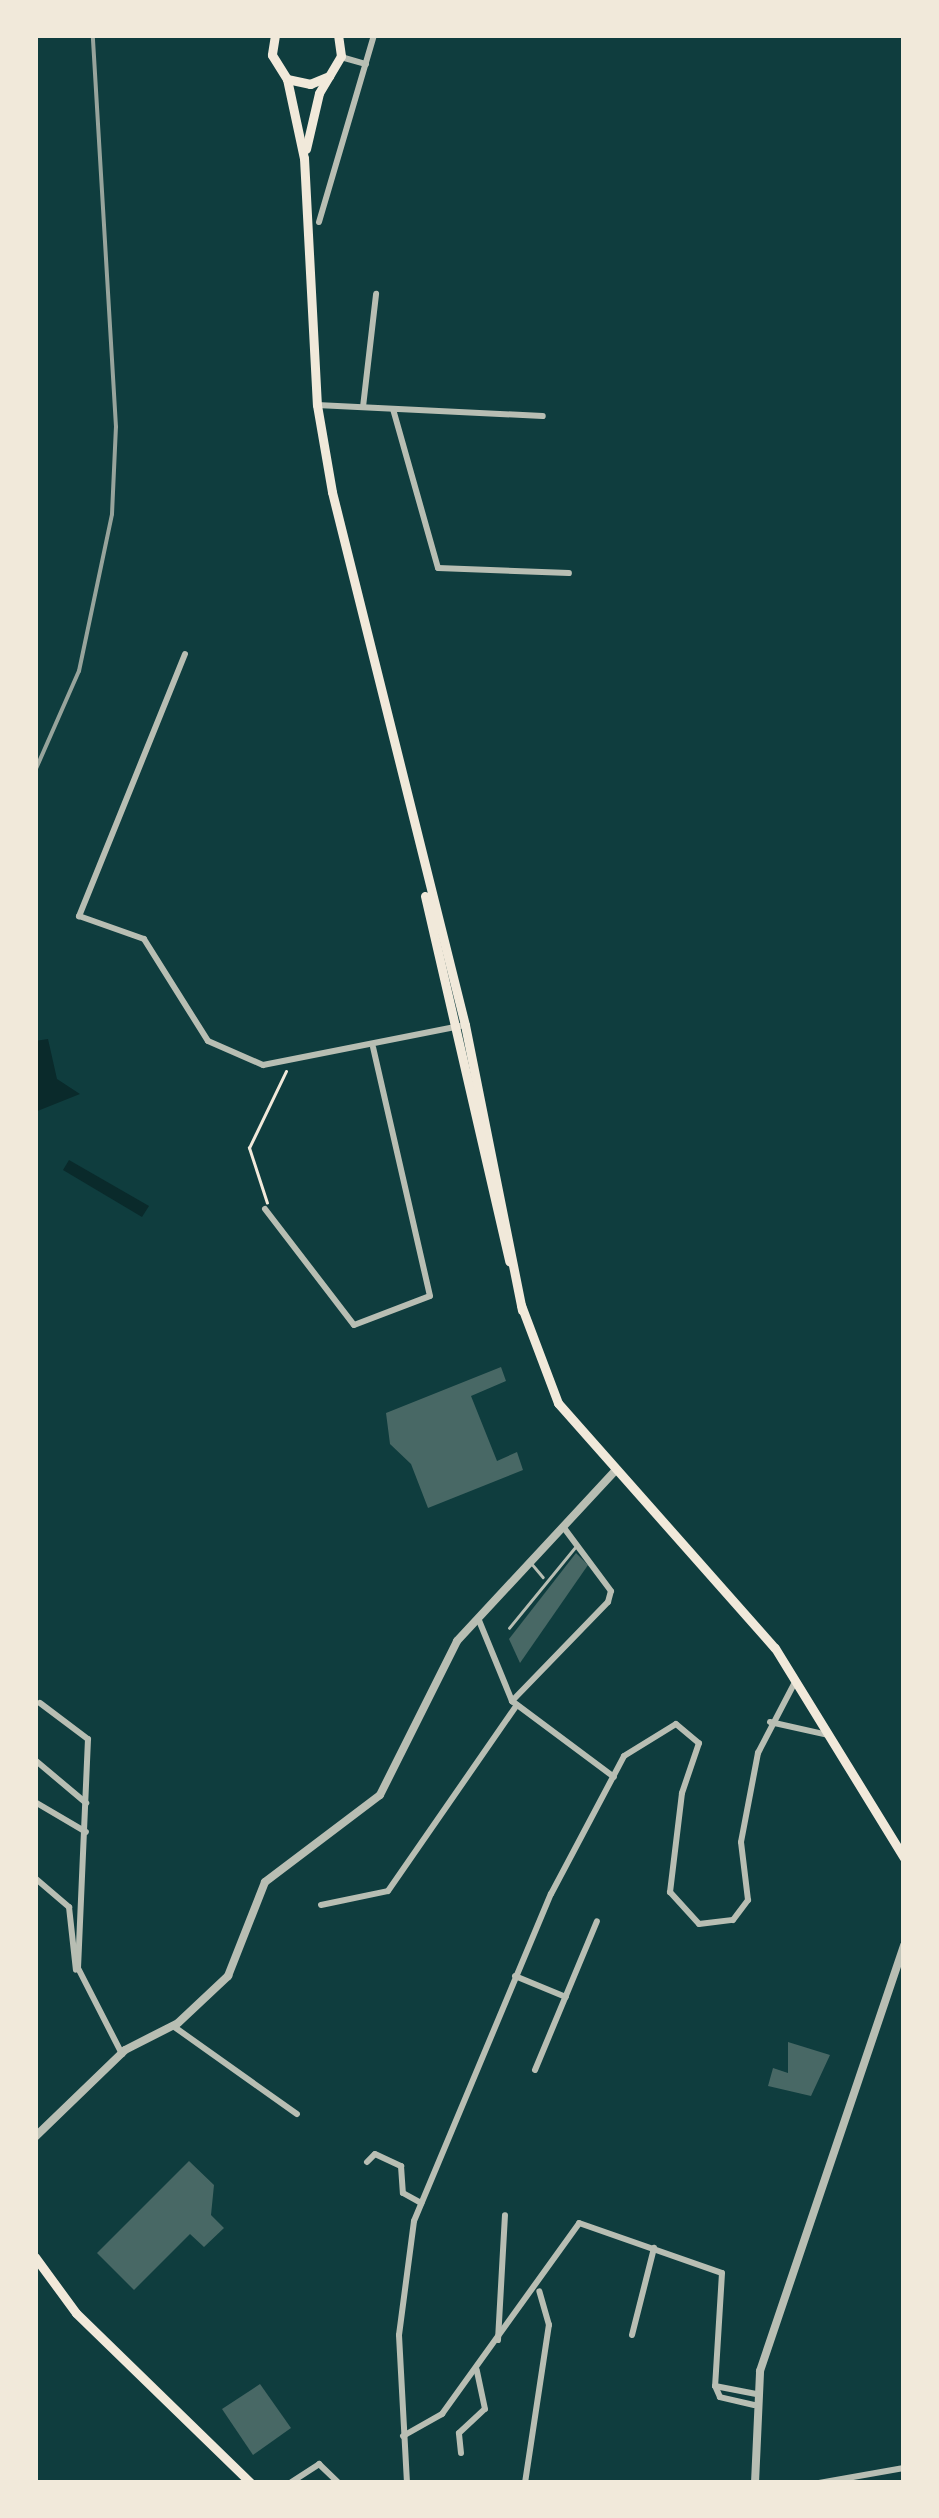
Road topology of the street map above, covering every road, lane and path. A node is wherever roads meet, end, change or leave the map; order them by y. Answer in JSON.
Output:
{"nodes":[{"id":1,"x":264,"y":35,"type":"edge"},
{"id":2,"x":338,"y":35,"type":"edge"},
{"id":3,"x":374,"y":35,"type":"edge"},
{"id":4,"x":273,"y":40,"type":"edge"},
{"id":5,"x":341,"y":58,"type":"junction"},
{"id":6,"x":366,"y":64,"type":"junction"},
{"id":7,"x":331,"y":74,"type":"junction"},
{"id":8,"x":287,"y":79,"type":"junction"},
{"id":9,"x":304,"y":158,"type":"junction"},
{"id":10,"x":319,"y":222,"type":"dead end"},
{"id":11,"x":376,"y":294,"type":"dead end"},
{"id":12,"x":317,"y":405,"type":"junction"},
{"id":13,"x":363,"y":407,"type":"junction"},
{"id":14,"x":393,"y":409,"type":"junction"},
{"id":15,"x":543,"y":416,"type":"dead end"},
{"id":16,"x":569,"y":574,"type":"dead end"},
{"id":17,"x":185,"y":654,"type":"dead end"},
{"id":18,"x":459,"y":1026,"type":"junction"},
{"id":19,"x":373,"y":1048,"type":"junction"},
{"id":20,"x":286,"y":1066,"type":"junction"},
{"id":21,"x":264,"y":1209,"type":"joint"},
{"id":22,"x":615,"y":1472,"type":"junction"},
{"id":23,"x":564,"y":1528,"type":"junction"},
{"id":24,"x":577,"y":1545,"type":"junction"},
{"id":25,"x":530,"y":1563,"type":"junction"},
{"id":26,"x":545,"y":1579,"type":"junction"},
{"id":27,"x":478,"y":1618,"type":"junction"},
{"id":28,"x":509,"y":1628,"type":"dead end"},
{"id":29,"x":797,"y":1680,"type":"junction"},
{"id":30,"x":40,"y":1703,"type":"dead end"},
{"id":31,"x":514,"y":1703,"type":"junction"},
{"id":32,"x":770,"y":1722,"type":"junction"},
{"id":33,"x":830,"y":1735,"type":"junction"},
{"id":34,"x":35,"y":1760,"type":"edge"},
{"id":35,"x":614,"y":1778,"type":"junction"},
{"id":36,"x":35,"y":1802,"type":"edge"},
{"id":37,"x":88,"y":1814,"type":"junction"},
{"id":38,"x":86,"y":1833,"type":"junction"},
{"id":39,"x":904,"y":1858,"type":"edge"},
{"id":40,"x":35,"y":1878,"type":"edge"},
{"id":41,"x":321,"y":1905,"type":"dead end"},
{"id":42,"x":598,"y":1921,"type":"dead end"},
{"id":43,"x":904,"y":1945,"type":"edge"},
{"id":44,"x":515,"y":1976,"type":"junction"},
{"id":45,"x":80,"y":1980,"type":"junction"},
{"id":46,"x":566,"y":1996,"type":"junction"},
{"id":47,"x":174,"y":2026,"type":"junction"},
{"id":48,"x":122,"y":2054,"type":"junction"},
{"id":49,"x":535,"y":2070,"type":"dead end"},
{"id":50,"x":297,"y":2114,"type":"dead end"},
{"id":51,"x":35,"y":2137,"type":"edge"},
{"id":52,"x":367,"y":2162,"type":"dead end"},
{"id":53,"x":420,"y":2203,"type":"junction"},
{"id":54,"x":505,"y":2215,"type":"dead end"},
{"id":55,"x":654,"y":2248,"type":"junction"},
{"id":56,"x":35,"y":2249,"type":"edge"},
{"id":57,"x":35,"y":2258,"type":"edge"},
{"id":58,"x":52,"y":2283,"type":"junction"},
{"id":59,"x":539,"y":2290,"type":"junction"},
{"id":60,"x":632,"y":2335,"type":"dead end"},
{"id":61,"x":498,"y":2341,"type":"junction"},
{"id":62,"x":477,"y":2369,"type":"junction"},
{"id":63,"x":714,"y":2386,"type":"junction"},
{"id":64,"x":756,"y":2394,"type":"junction"},
{"id":65,"x":754,"y":2406,"type":"junction"},
{"id":66,"x":403,"y":2436,"type":"junction"},
{"id":67,"x":461,"y":2453,"type":"dead end"},
{"id":68,"x":904,"y":2468,"type":"edge"},
{"id":69,"x":251,"y":2483,"type":"edge"},
{"id":70,"x":290,"y":2483,"type":"edge"},
{"id":71,"x":338,"y":2483,"type":"edge"},
{"id":72,"x":407,"y":2483,"type":"edge"},
{"id":73,"x":525,"y":2483,"type":"edge"},
{"id":74,"x":755,"y":2483,"type":"edge"},
{"id":75,"x":819,"y":2483,"type":"edge"}],
"edges":[{"from":1,"to":4,"type":"main road"},
{"from":2,"to":5,"type":"main road"},
{"from":3,"to":6,"type":"street"},
{"from":4,"to":8,"type":"main road"},
{"from":5,"to":6,"type":"street"},
{"from":5,"to":7,"type":"main road"},
{"from":6,"to":10,"type":"street"},
{"from":7,"to":8,"type":"main road"},
{"from":7,"to":9,"type":"main road"},
{"from":8,"to":9,"type":"main road"},
{"from":9,"to":12,"type":"main road"},
{"from":11,"to":13,"type":"street"},
{"from":12,"to":13,"type":"street"},
{"from":12,"to":18,"type":"main road"},
{"from":13,"to":14,"type":"street"},
{"from":14,"to":15,"type":"street"},
{"from":14,"to":16,"type":"street"},
{"from":17,"to":20,"type":"street"},
{"from":18,"to":19,"type":"street"},
{"from":18,"to":22,"type":"main road"},
{"from":19,"to":20,"type":"street"},
{"from":19,"to":21,"type":"street"},
{"from":20,"to":21,"type":"path"},
{"from":22,"to":23,"type":"street"},
{"from":22,"to":29,"type":"main road"},
{"from":23,"to":24,"type":"street"},
{"from":23,"to":25,"type":"street"},
{"from":24,"to":26,"type":"lane"},
{"from":24,"to":31,"type":"street"},
{"from":25,"to":26,"type":"lane"},
{"from":25,"to":27,"type":"street"},
{"from":26,"to":28,"type":"lane"},
{"from":27,"to":31,"type":"street"},
{"from":27,"to":47,"type":"street"},
{"from":29,"to":32,"type":"street"},
{"from":29,"to":33,"type":"main road"},
{"from":30,"to":37,"type":"street"},
{"from":31,"to":35,"type":"street"},
{"from":31,"to":41,"type":"street"},
{"from":32,"to":33,"type":"street"},
{"from":32,"to":35,"type":"street"},
{"from":33,"to":39,"type":"main road"},
{"from":34,"to":37,"type":"street"},
{"from":35,"to":44,"type":"street"},
{"from":36,"to":38,"type":"street"},
{"from":37,"to":38,"type":"street"},
{"from":38,"to":45,"type":"street"},
{"from":40,"to":45,"type":"street"},
{"from":42,"to":46,"type":"street"},
{"from":43,"to":64,"type":"street"},
{"from":44,"to":46,"type":"street"},
{"from":44,"to":53,"type":"street"},
{"from":45,"to":48,"type":"street"},
{"from":46,"to":49,"type":"street"},
{"from":47,"to":48,"type":"street"},
{"from":47,"to":50,"type":"street"},
{"from":48,"to":51,"type":"street"},
{"from":52,"to":53,"type":"street"},
{"from":53,"to":66,"type":"street"},
{"from":54,"to":61,"type":"street"},
{"from":55,"to":59,"type":"street"},
{"from":55,"to":60,"type":"street"},
{"from":55,"to":63,"type":"street"},
{"from":56,"to":58,"type":"main road"},
{"from":57,"to":58,"type":"main road"},
{"from":58,"to":69,"type":"main road"},
{"from":59,"to":61,"type":"street"},
{"from":59,"to":73,"type":"street"},
{"from":61,"to":62,"type":"street"},
{"from":62,"to":66,"type":"street"},
{"from":62,"to":67,"type":"street"},
{"from":63,"to":64,"type":"street"},
{"from":63,"to":65,"type":"street"},
{"from":64,"to":65,"type":"street"},
{"from":65,"to":74,"type":"street"},
{"from":66,"to":72,"type":"street"},
{"from":68,"to":75,"type":"street"},
{"from":70,"to":71,"type":"street"}]}
